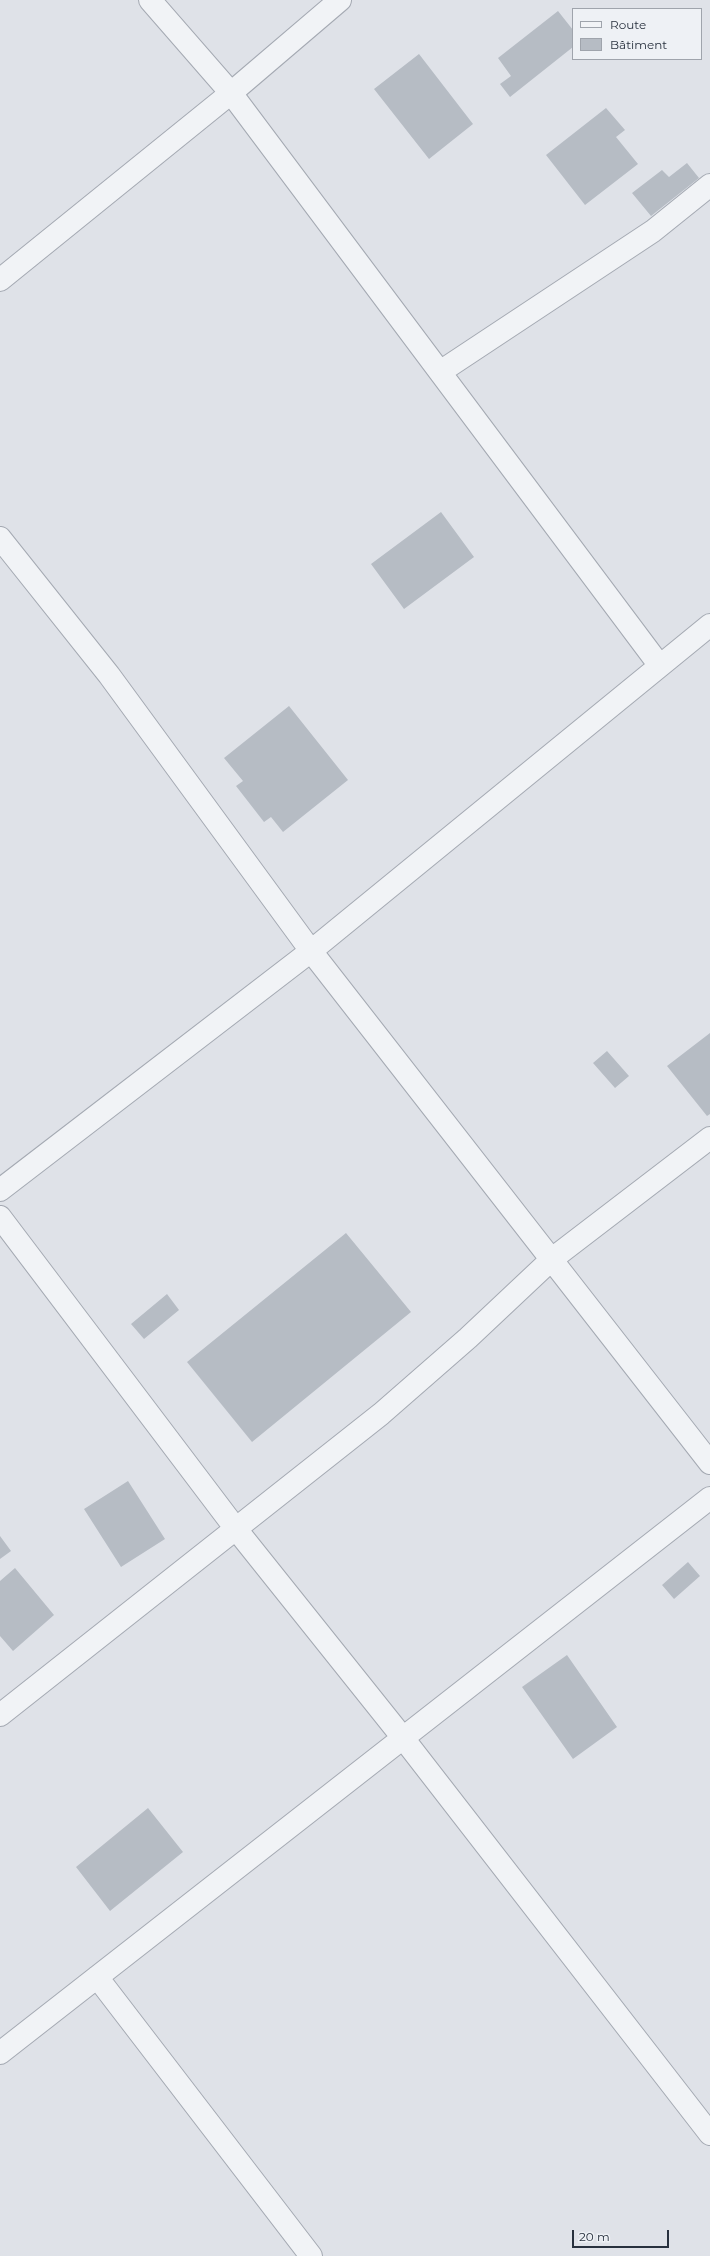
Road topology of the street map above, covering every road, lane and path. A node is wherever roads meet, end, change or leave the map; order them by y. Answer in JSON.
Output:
{"nodes":[{"id":1,"x":150,"y":0,"type":"edge"},
{"id":2,"x":340,"y":0,"type":"edge"},
{"id":3,"x":231,"y":93,"type":"junction"},
{"id":4,"x":710,"y":185,"type":"edge"},
{"id":5,"x":0,"y":280,"type":"edge"},
{"id":6,"x":440,"y":372,"type":"junction"},
{"id":7,"x":0,"y":538,"type":"edge"},
{"id":8,"x":710,"y":625,"type":"edge"},
{"id":9,"x":660,"y":666,"type":"junction"},
{"id":10,"x":311,"y":951,"type":"junction"},
{"id":11,"x":710,"y":1138,"type":"edge"},
{"id":12,"x":0,"y":1190,"type":"edge"},
{"id":13,"x":0,"y":1217,"type":"edge"},
{"id":14,"x":552,"y":1259,"type":"junction"},
{"id":15,"x":710,"y":1463,"type":"edge"},
{"id":16,"x":710,"y":1498,"type":"edge"},
{"id":17,"x":236,"y":1529,"type":"junction"},
{"id":18,"x":0,"y":1715,"type":"edge"},
{"id":19,"x":403,"y":1738,"type":"junction"},
{"id":20,"x":97,"y":1977,"type":"junction"},
{"id":21,"x":0,"y":2053,"type":"edge"},
{"id":22,"x":710,"y":2134,"type":"edge"},
{"id":23,"x":311,"y":2256,"type":"edge"}],
"edges":[{"from":1,"to":3,"type":"street"},
{"from":2,"to":3,"type":"street"},
{"from":3,"to":5,"type":"street"},
{"from":3,"to":6,"type":"street"},
{"from":4,"to":6,"type":"street"},
{"from":6,"to":9,"type":"street"},
{"from":7,"to":10,"type":"street"},
{"from":8,"to":9,"type":"street"},
{"from":9,"to":10,"type":"street"},
{"from":10,"to":12,"type":"street"},
{"from":10,"to":14,"type":"street"},
{"from":11,"to":14,"type":"street"},
{"from":13,"to":17,"type":"street"},
{"from":14,"to":15,"type":"street"},
{"from":14,"to":17,"type":"street"},
{"from":16,"to":19,"type":"street"},
{"from":17,"to":18,"type":"street"},
{"from":17,"to":19,"type":"street"},
{"from":19,"to":20,"type":"street"},
{"from":19,"to":22,"type":"street"},
{"from":20,"to":21,"type":"street"},
{"from":20,"to":23,"type":"street"}]}
